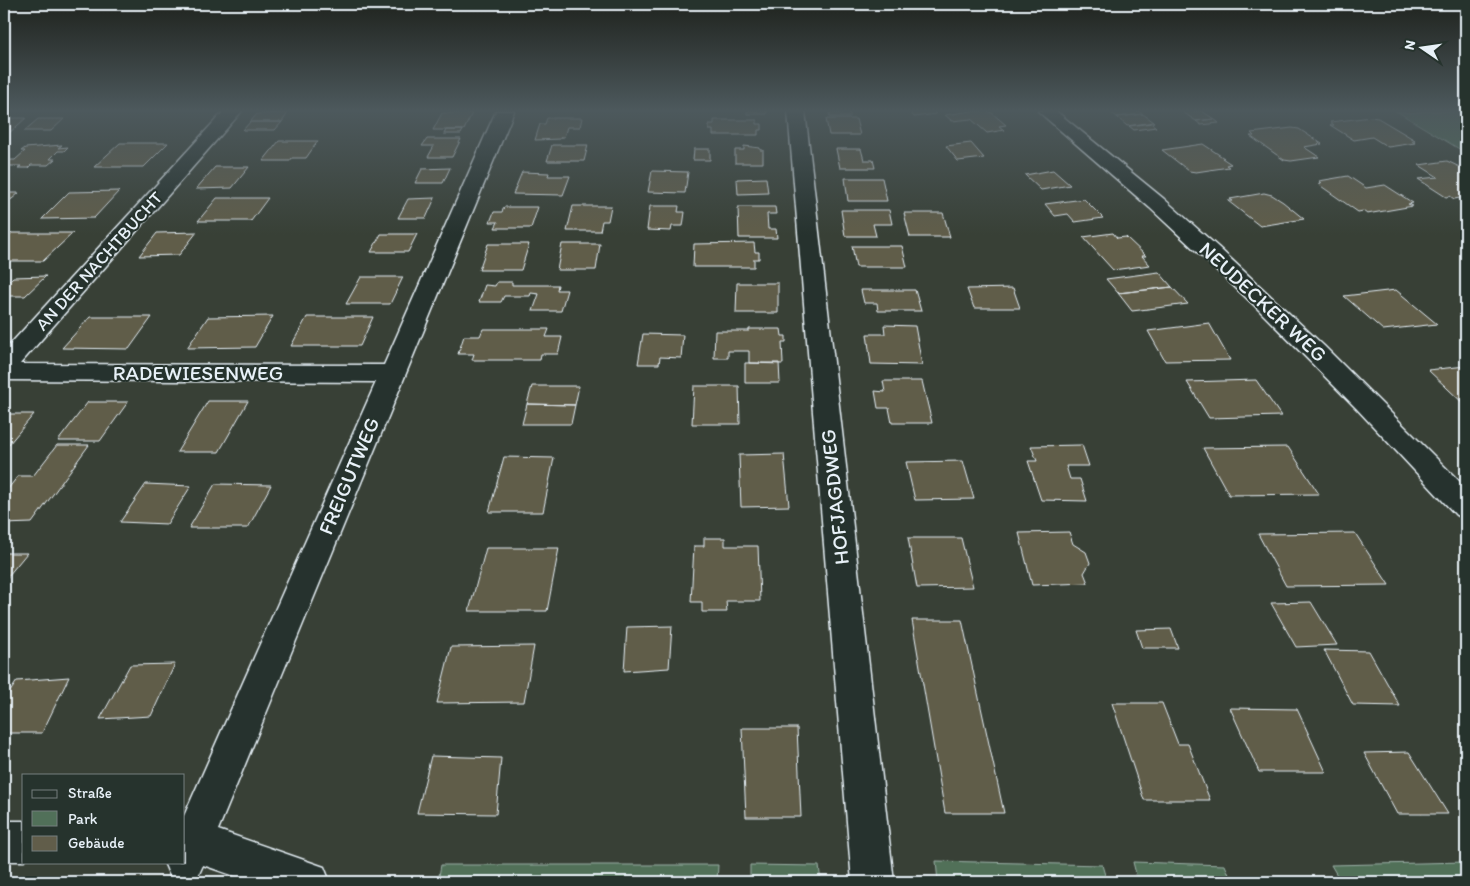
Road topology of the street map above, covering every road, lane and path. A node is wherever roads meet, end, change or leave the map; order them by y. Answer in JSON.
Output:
{"nodes":[{"id":1,"x":196,"y":152,"type":"edge"},
{"id":2,"x":487,"y":152,"type":"edge"},
{"id":3,"x":800,"y":152,"type":"edge"},
{"id":4,"x":1098,"y":152,"type":"edge"},
{"id":5,"x":4,"y":366,"type":"edge"},
{"id":6,"x":4,"y":372,"type":"edge"},
{"id":7,"x":392,"y":374,"type":"junction"},
{"id":8,"x":1466,"y":507,"type":"edge"},
{"id":9,"x":4,"y":841,"type":"edge"},
{"id":10,"x":22,"y":841,"type":"edge"},
{"id":11,"x":186,"y":851,"type":"edge"},
{"id":12,"x":181,"y":864,"type":"edge"},
{"id":13,"x":175,"y":882,"type":"edge"},
{"id":14,"x":310,"y":882,"type":"edge"},
{"id":15,"x":873,"y":882,"type":"edge"}],
"edges":[{"from":1,"to":5,"type":"street","name":"AN DER NACHTBUCHT"},
{"from":2,"to":7,"type":"street","name":"FREIGUTWEG"},
{"from":3,"to":15,"type":"street","name":"HOFJAGDWEG"},
{"from":4,"to":8,"type":"street","name":"NEUDECKER WEG"},
{"from":6,"to":7,"type":"street","name":"RADEWIESENWEG"},
{"from":7,"to":11,"type":"street","name":"FREIGUTWEG"},
{"from":9,"to":10,"type":"street"},
{"from":11,"to":14,"type":"street"},
{"from":12,"to":13,"type":"street","name":"FREIGUTWEG"}]}
